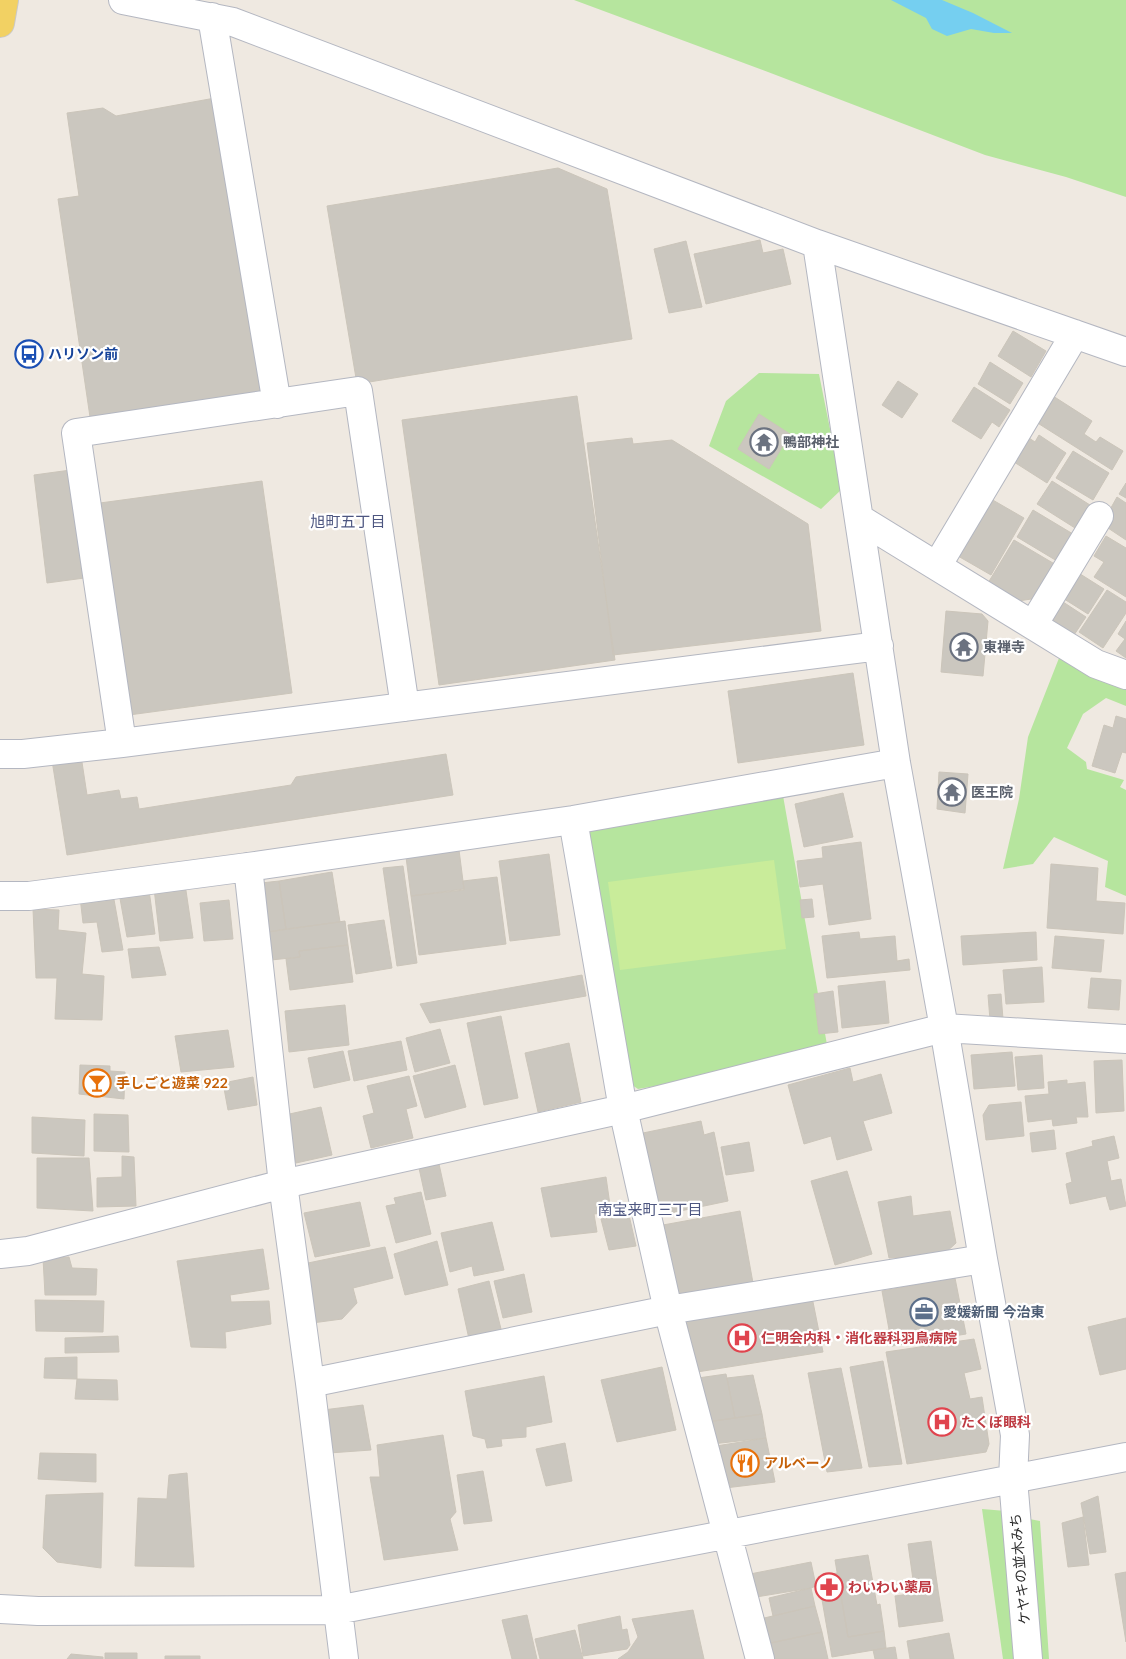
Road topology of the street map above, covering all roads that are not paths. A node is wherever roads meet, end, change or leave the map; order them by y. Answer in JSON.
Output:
{"nodes":[{"id":1,"x":4,"y":0,"type":"edge"},
{"id":2,"x":123,"y":0,"type":"edge"},
{"id":3,"x":212,"y":17,"type":"junction"},
{"id":4,"x":0,"y":23,"type":"edge"},
{"id":5,"x":817,"y":244,"type":"junction"},
{"id":6,"x":1075,"y":334,"type":"junction"},
{"id":7,"x":1126,"y":352,"type":"edge"},
{"id":8,"x":277,"y":404,"type":"junction"},
{"id":9,"x":1099,"y":516,"type":"dead end"},
{"id":10,"x":860,"y":519,"type":"junction"},
{"id":11,"x":937,"y":566,"type":"junction"},
{"id":12,"x":1033,"y":625,"type":"junction"},
{"id":13,"x":879,"y":646,"type":"junction"},
{"id":14,"x":1126,"y":675,"type":"edge"},
{"id":15,"x":405,"y":707,"type":"junction"},
{"id":16,"x":122,"y":743,"type":"junction"},
{"id":17,"x":0,"y":754,"type":"edge"},
{"id":18,"x":896,"y":763,"type":"junction"},
{"id":19,"x":573,"y":820,"type":"junction"},
{"id":20,"x":248,"y":867,"type":"junction"},
{"id":21,"x":0,"y":896,"type":"edge"},
{"id":22,"x":944,"y":1028,"type":"junction"},
{"id":23,"x":1126,"y":1040,"type":"edge"},
{"id":24,"x":623,"y":1109,"type":"junction"},
{"id":25,"x":283,"y":1184,"type":"junction"},
{"id":26,"x":0,"y":1254,"type":"edge"},
{"id":27,"x":983,"y":1259,"type":"junction"},
{"id":28,"x":668,"y":1310,"type":"junction"},
{"id":29,"x":310,"y":1383,"type":"junction"},
{"id":30,"x":1126,"y":1457,"type":"edge"},
{"id":31,"x":1013,"y":1479,"type":"junction"},
{"id":32,"x":728,"y":1535,"type":"junction"},
{"id":33,"x":0,"y":1609,"type":"edge"},
{"id":34,"x":337,"y":1610,"type":"junction"},
{"id":35,"x":344,"y":1659,"type":"edge"},
{"id":36,"x":760,"y":1659,"type":"edge"},
{"id":37,"x":1028,"y":1659,"type":"edge"}],
"edges":[{"from":1,"to":4,"type":"main road"},
{"from":2,"to":3,"type":"street"},
{"from":3,"to":5,"type":"street"},
{"from":3,"to":8,"type":"street"},
{"from":5,"to":6,"type":"street"},
{"from":5,"to":10,"type":"street","name":"ケヤキの並木みち"},
{"from":6,"to":7,"type":"street"},
{"from":6,"to":11,"type":"street"},
{"from":8,"to":15,"type":"street"},
{"from":8,"to":16,"type":"street"},
{"from":9,"to":12,"type":"street"},
{"from":10,"to":11,"type":"street"},
{"from":10,"to":13,"type":"street","name":"ケヤキの並木みち"},
{"from":11,"to":12,"type":"street"},
{"from":12,"to":14,"type":"street"},
{"from":13,"to":15,"type":"street"},
{"from":13,"to":18,"type":"street","name":"ケヤキの並木みち"},
{"from":15,"to":16,"type":"street"},
{"from":16,"to":17,"type":"street"},
{"from":18,"to":19,"type":"street"},
{"from":18,"to":22,"type":"street","name":"ケヤキの並木みち"},
{"from":19,"to":20,"type":"street"},
{"from":19,"to":24,"type":"street"},
{"from":20,"to":21,"type":"street"},
{"from":20,"to":25,"type":"street"},
{"from":22,"to":23,"type":"street"},
{"from":22,"to":24,"type":"street"},
{"from":22,"to":27,"type":"street","name":"ケヤキの並木みち"},
{"from":24,"to":25,"type":"street"},
{"from":24,"to":28,"type":"street"},
{"from":25,"to":26,"type":"street"},
{"from":25,"to":29,"type":"street"},
{"from":27,"to":28,"type":"street"},
{"from":27,"to":31,"type":"street","name":"ケヤキの並木みち"},
{"from":28,"to":29,"type":"street"},
{"from":28,"to":32,"type":"street"},
{"from":29,"to":34,"type":"street"},
{"from":30,"to":31,"type":"street"},
{"from":31,"to":32,"type":"street"},
{"from":31,"to":37,"type":"street","name":"ケヤキの並木みち"},
{"from":32,"to":34,"type":"street"},
{"from":32,"to":36,"type":"street"},
{"from":33,"to":34,"type":"street"},
{"from":34,"to":35,"type":"street"}]}
